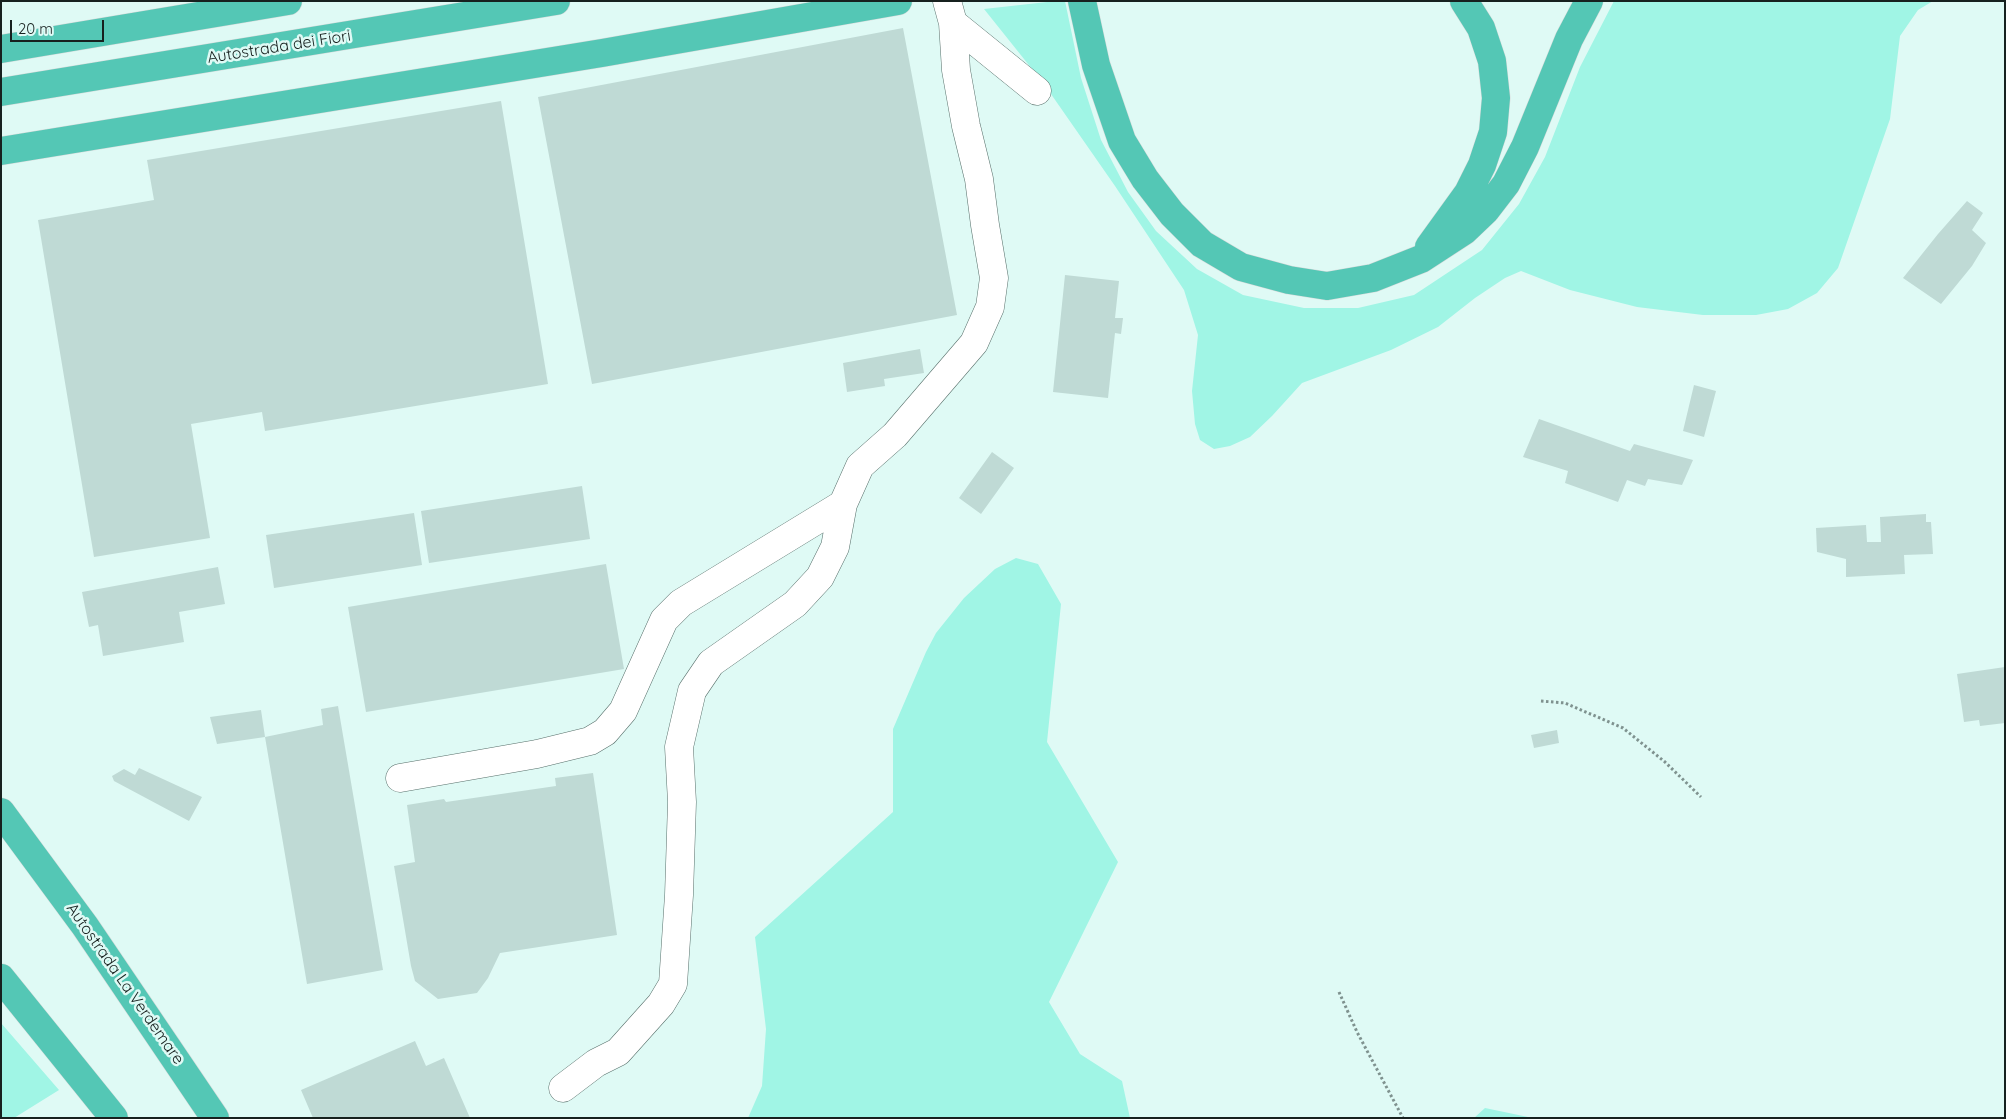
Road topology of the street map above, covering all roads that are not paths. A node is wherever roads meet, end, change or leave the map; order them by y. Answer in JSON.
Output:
{"nodes":[{"id":1,"x":288,"y":1,"type":"edge"},
{"id":2,"x":556,"y":1,"type":"edge"},
{"id":3,"x":898,"y":1,"type":"edge"},
{"id":4,"x":1082,"y":1,"type":"edge"},
{"id":5,"x":1464,"y":1,"type":"edge"},
{"id":6,"x":1590,"y":1,"type":"edge"},
{"id":7,"x":950,"y":12,"type":"edge"},
{"id":8,"x":1,"y":49,"type":"edge"},
{"id":9,"x":1037,"y":91,"type":"dead end"},
{"id":10,"x":1,"y":92,"type":"edge"},
{"id":11,"x":1,"y":151,"type":"edge"},
{"id":12,"x":1421,"y":259,"type":"junction"},
{"id":13,"x":843,"y":504,"type":"junction"},
{"id":14,"x":400,"y":778,"type":"dead end"},
{"id":15,"x":1,"y":812,"type":"edge"},
{"id":16,"x":1,"y":824,"type":"edge"},
{"id":17,"x":31,"y":853,"type":"junction"},
{"id":18,"x":1,"y":978,"type":"edge"},
{"id":19,"x":194,"y":1084,"type":"junction"},
{"id":20,"x":563,"y":1088,"type":"dead end"},
{"id":21,"x":114,"y":1118,"type":"edge"},
{"id":22,"x":198,"y":1118,"type":"edge"},
{"id":23,"x":215,"y":1118,"type":"edge"}],
"edges":[{"from":1,"to":8,"type":"highway"},
{"from":2,"to":10,"type":"highway","name":"Autostrada dei Fiori"},
{"from":3,"to":11,"type":"highway"},
{"from":4,"to":12,"type":"highway"},
{"from":5,"to":12,"type":"highway"},
{"from":6,"to":12,"type":"highway"},
{"from":7,"to":9,"type":"street"},
{"from":7,"to":13,"type":"street"},
{"from":13,"to":14,"type":"street"},
{"from":13,"to":20,"type":"street"},
{"from":15,"to":17,"type":"highway"},
{"from":16,"to":17,"type":"highway"},
{"from":17,"to":19,"type":"highway","name":"Autostrada La Verdemare"},
{"from":18,"to":21,"type":"highway"},
{"from":19,"to":22,"type":"street"},
{"from":19,"to":23,"type":"highway","name":"Autostrada La Verdemare"}]}
